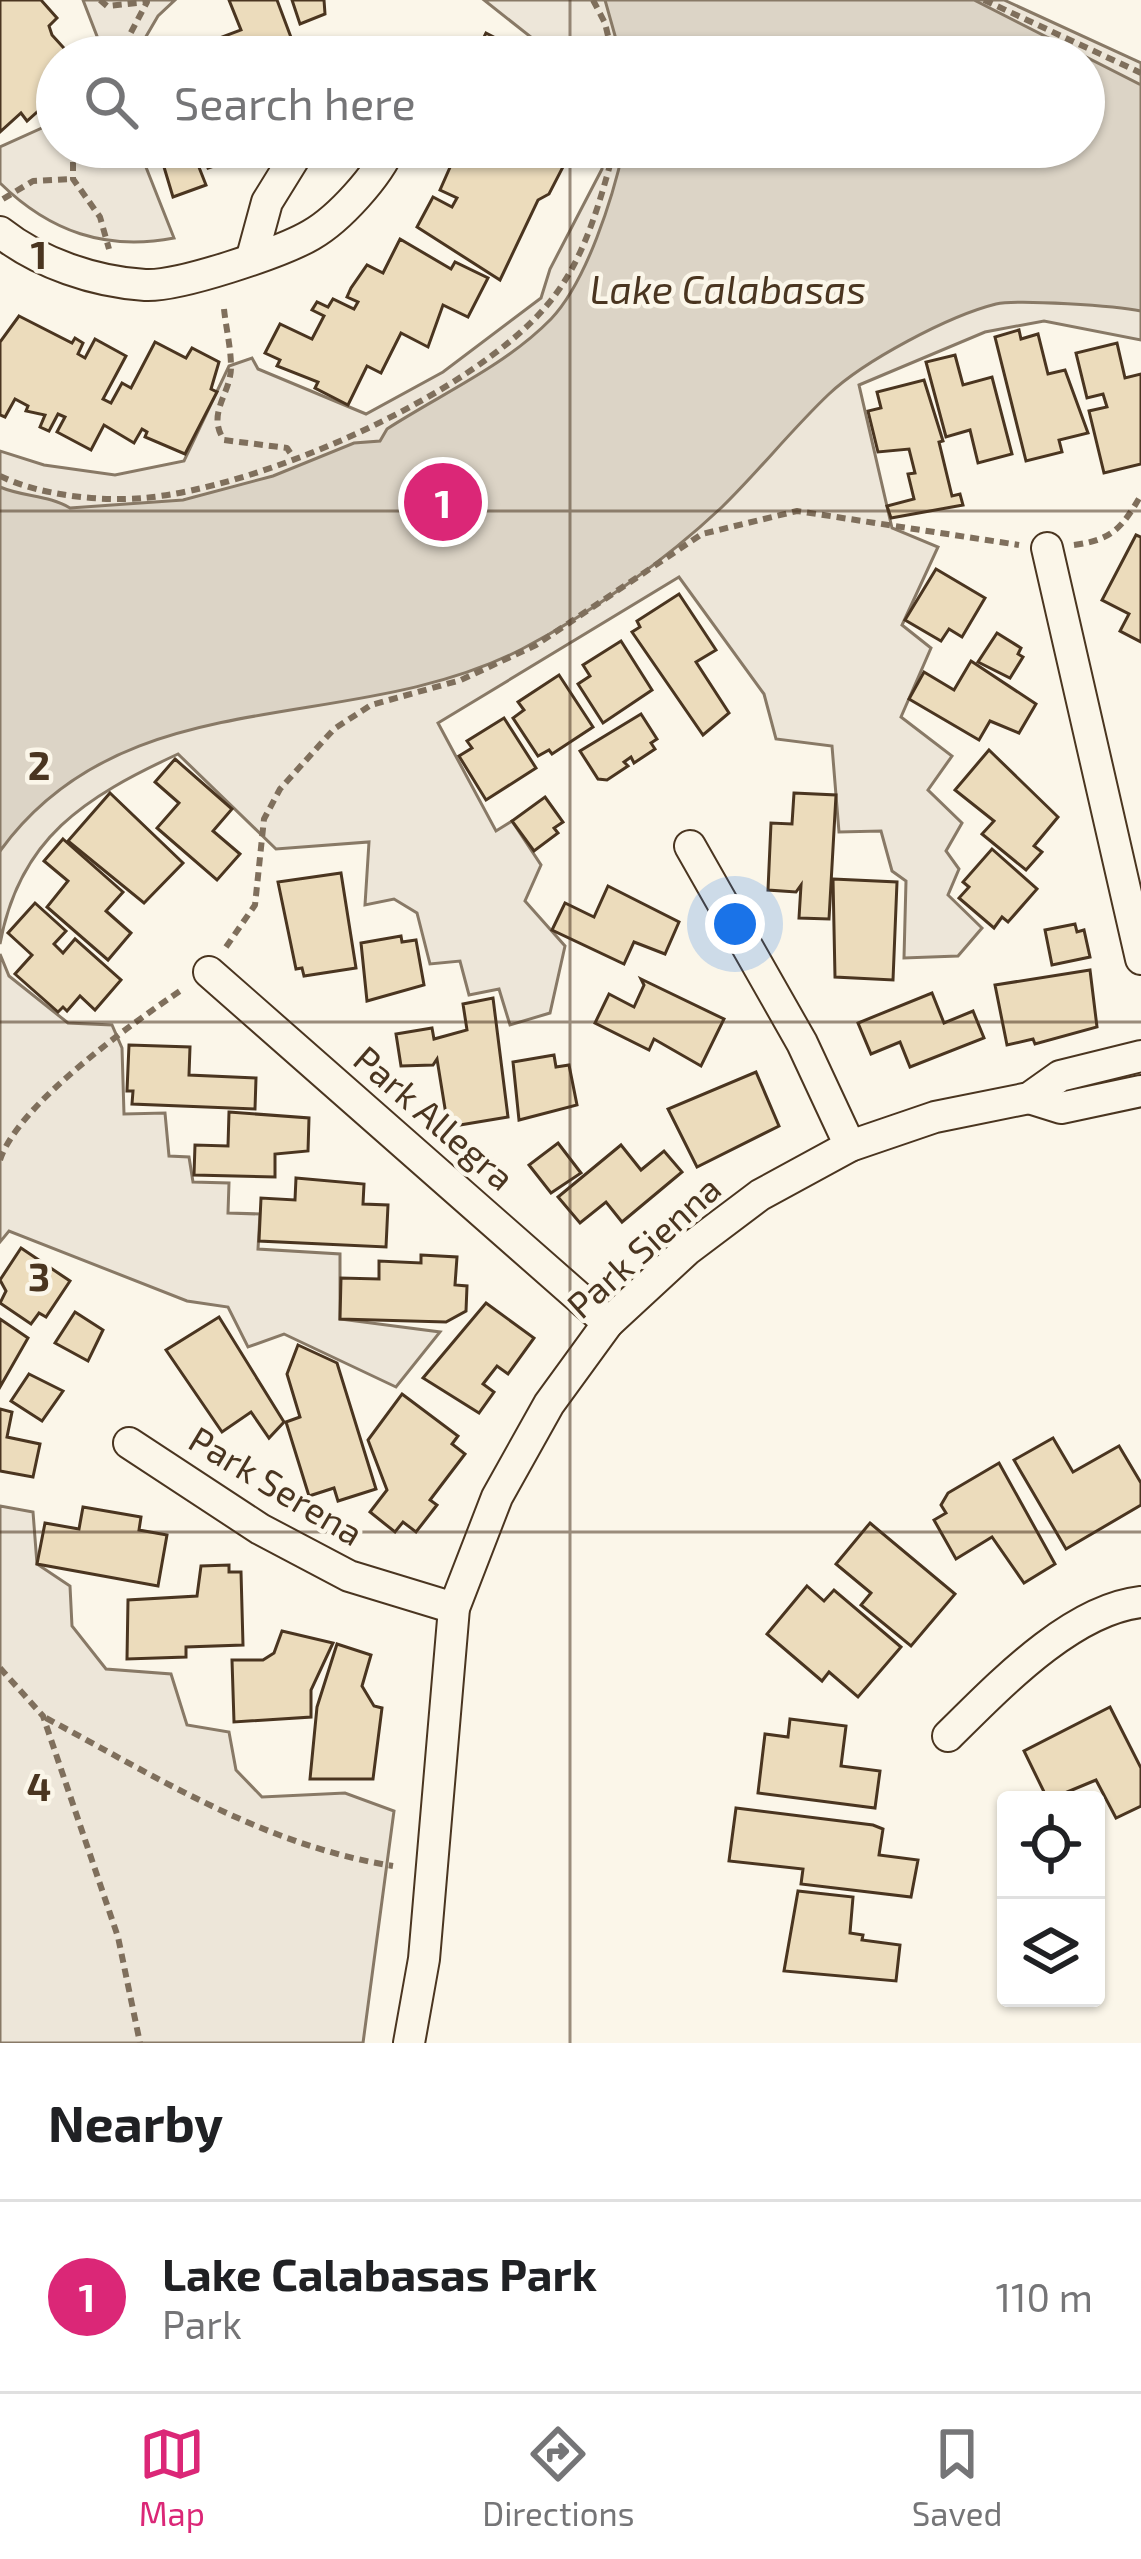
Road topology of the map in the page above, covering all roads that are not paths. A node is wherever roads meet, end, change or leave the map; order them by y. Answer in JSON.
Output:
{"nodes":[{"id":1,"x":288,"y":168,"type":"edge"},
{"id":2,"x":380,"y":168,"type":"edge"},
{"id":3,"x":0,"y":232,"type":"edge"},
{"id":4,"x":252,"y":256,"type":"junction"},
{"id":5,"x":1047,"y":548,"type":"road end"},
{"id":6,"x":690,"y":846,"type":"dead end"},
{"id":7,"x":1141,"y":959,"type":"edge"},
{"id":8,"x":209,"y":971,"type":"road end"},
{"id":9,"x":1141,"y":1056,"type":"edge"},
{"id":10,"x":1141,"y":1091,"type":"edge"},
{"id":11,"x":1029,"y":1098,"type":"junction"},
{"id":12,"x":850,"y":1146,"type":"junction"},
{"id":13,"x":608,"y":1323,"type":"junction"},
{"id":14,"x":129,"y":1443,"type":"dead end"},
{"id":15,"x":1141,"y":1602,"type":"edge"},
{"id":16,"x":454,"y":1608,"type":"junction"},
{"id":17,"x":948,"y":1736,"type":"dead end"},
{"id":18,"x":410,"y":2043,"type":"edge"}],
"edges":[{"from":1,"to":4,"type":"street"},
{"from":2,"to":4,"type":"street"},
{"from":3,"to":4,"type":"street"},
{"from":5,"to":7,"type":"street"},
{"from":6,"to":12,"type":"street"},
{"from":8,"to":13,"type":"street","name":"Park Allegra"},
{"from":9,"to":11,"type":"street","name":"Park Sienna"},
{"from":10,"to":11,"type":"street","name":"Park Sienna"},
{"from":11,"to":12,"type":"street","name":"Park Sienna"},
{"from":12,"to":13,"type":"street","name":"Park Sienna"},
{"from":13,"to":16,"type":"street","name":"Park Sienna"},
{"from":14,"to":16,"type":"street","name":"Park Serena"},
{"from":15,"to":17,"type":"street"},
{"from":16,"to":18,"type":"street","name":"Park Sienna"}]}
